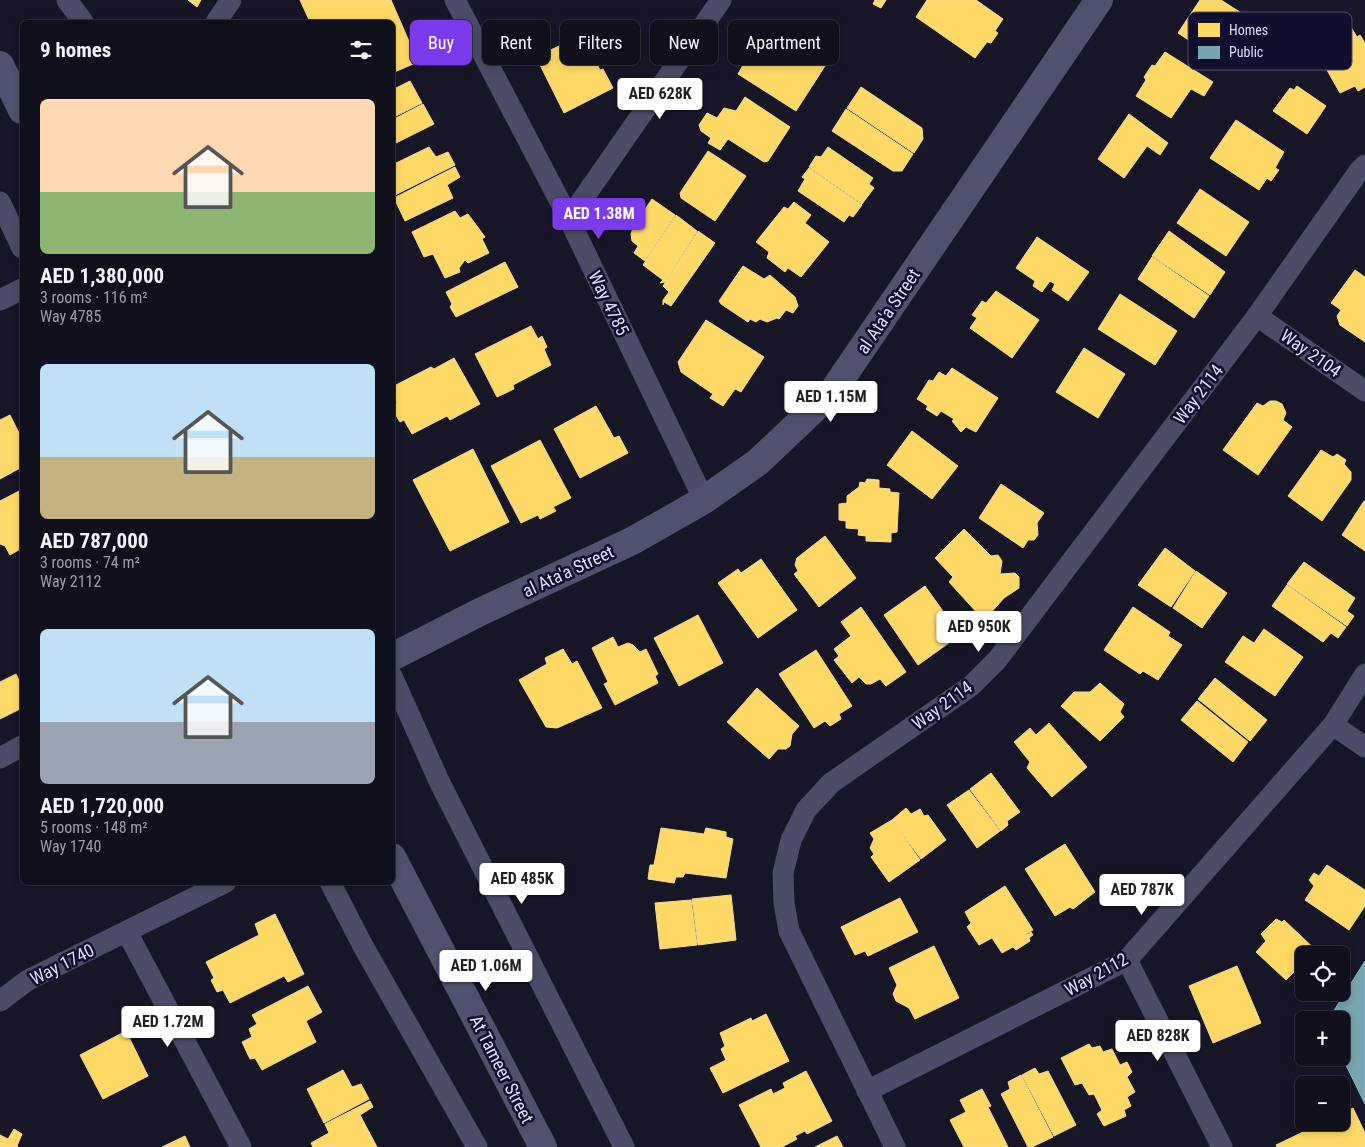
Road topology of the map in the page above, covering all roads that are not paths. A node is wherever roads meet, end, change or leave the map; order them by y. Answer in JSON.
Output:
{"nodes":[{"id":1,"x":67,"y":0,"type":"edge"},
{"id":2,"x":231,"y":0,"type":"edge"},
{"id":3,"x":455,"y":0,"type":"edge"},
{"id":4,"x":721,"y":0,"type":"edge"},
{"id":5,"x":1099,"y":0,"type":"edge"},
{"id":6,"x":81,"y":20,"type":"edge"},
{"id":7,"x":217,"y":20,"type":"edge"},
{"id":8,"x":0,"y":65,"type":"edge"},
{"id":9,"x":20,"y":106,"type":"edge"},
{"id":10,"x":1365,"y":165,"type":"edge"},
{"id":11,"x":0,"y":202,"type":"edge"},
{"id":12,"x":568,"y":219,"type":"junction"},
{"id":13,"x":20,"y":244,"type":"edge"},
{"id":14,"x":20,"y":290,"type":"edge"},
{"id":15,"x":0,"y":300,"type":"edge"},
{"id":16,"x":1257,"y":316,"type":"junction"},
{"id":17,"x":1365,"y":391,"type":"edge"},
{"id":18,"x":704,"y":500,"type":"junction"},
{"id":19,"x":395,"y":655,"type":"edge"},
{"id":20,"x":1365,"y":674,"type":"edge"},
{"id":21,"x":395,"y":683,"type":"edge"},
{"id":22,"x":1333,"y":725,"type":"junction"},
{"id":23,"x":20,"y":747,"type":"edge"},
{"id":24,"x":1365,"y":747,"type":"edge"},
{"id":25,"x":0,"y":758,"type":"edge"},
{"id":26,"x":395,"y":863,"type":"edge"},
{"id":27,"x":220,"y":885,"type":"edge"},
{"id":28,"x":332,"y":885,"type":"edge"},
{"id":29,"x":127,"y":932,"type":"junction"},
{"id":30,"x":1128,"y":960,"type":"junction"},
{"id":31,"x":0,"y":1000,"type":"edge"},
{"id":32,"x":867,"y":1090,"type":"junction"},
{"id":33,"x":241,"y":1147,"type":"edge"},
{"id":34,"x":477,"y":1147,"type":"edge"},
{"id":35,"x":542,"y":1147,"type":"edge"},
{"id":36,"x":624,"y":1147,"type":"edge"},
{"id":37,"x":895,"y":1147,"type":"edge"},
{"id":38,"x":1222,"y":1147,"type":"edge"}],
"edges":[{"from":1,"to":6,"type":"street"},
{"from":2,"to":7,"type":"street"},
{"from":3,"to":12,"type":"street","name":"Way 4785"},
{"from":4,"to":12,"type":"street"},
{"from":5,"to":18,"type":"street","name":"al Ata'a Street"},
{"from":8,"to":9,"type":"street"},
{"from":10,"to":16,"type":"street","name":"Way 2114"},
{"from":11,"to":13,"type":"street"},
{"from":12,"to":18,"type":"street","name":"Way 4785"},
{"from":14,"to":15,"type":"street"},
{"from":16,"to":17,"type":"street","name":"Way 2104"},
{"from":16,"to":32,"type":"street","name":"Way 2114"},
{"from":18,"to":19,"type":"street","name":"al Ata'a Street"},
{"from":20,"to":22,"type":"street","name":"Way 2112"},
{"from":21,"to":36,"type":"street"},
{"from":22,"to":24,"type":"street"},
{"from":22,"to":30,"type":"street","name":"Way 2112"},
{"from":23,"to":25,"type":"street"},
{"from":26,"to":35,"type":"street","name":"At Tameer Street"},
{"from":27,"to":29,"type":"street","name":"Way 1740"},
{"from":28,"to":34,"type":"street"},
{"from":29,"to":31,"type":"street","name":"Way 1740"},
{"from":29,"to":33,"type":"street"},
{"from":30,"to":32,"type":"street","name":"Way 2112"},
{"from":30,"to":38,"type":"street"},
{"from":32,"to":37,"type":"street","name":"Way 2114"}]}
